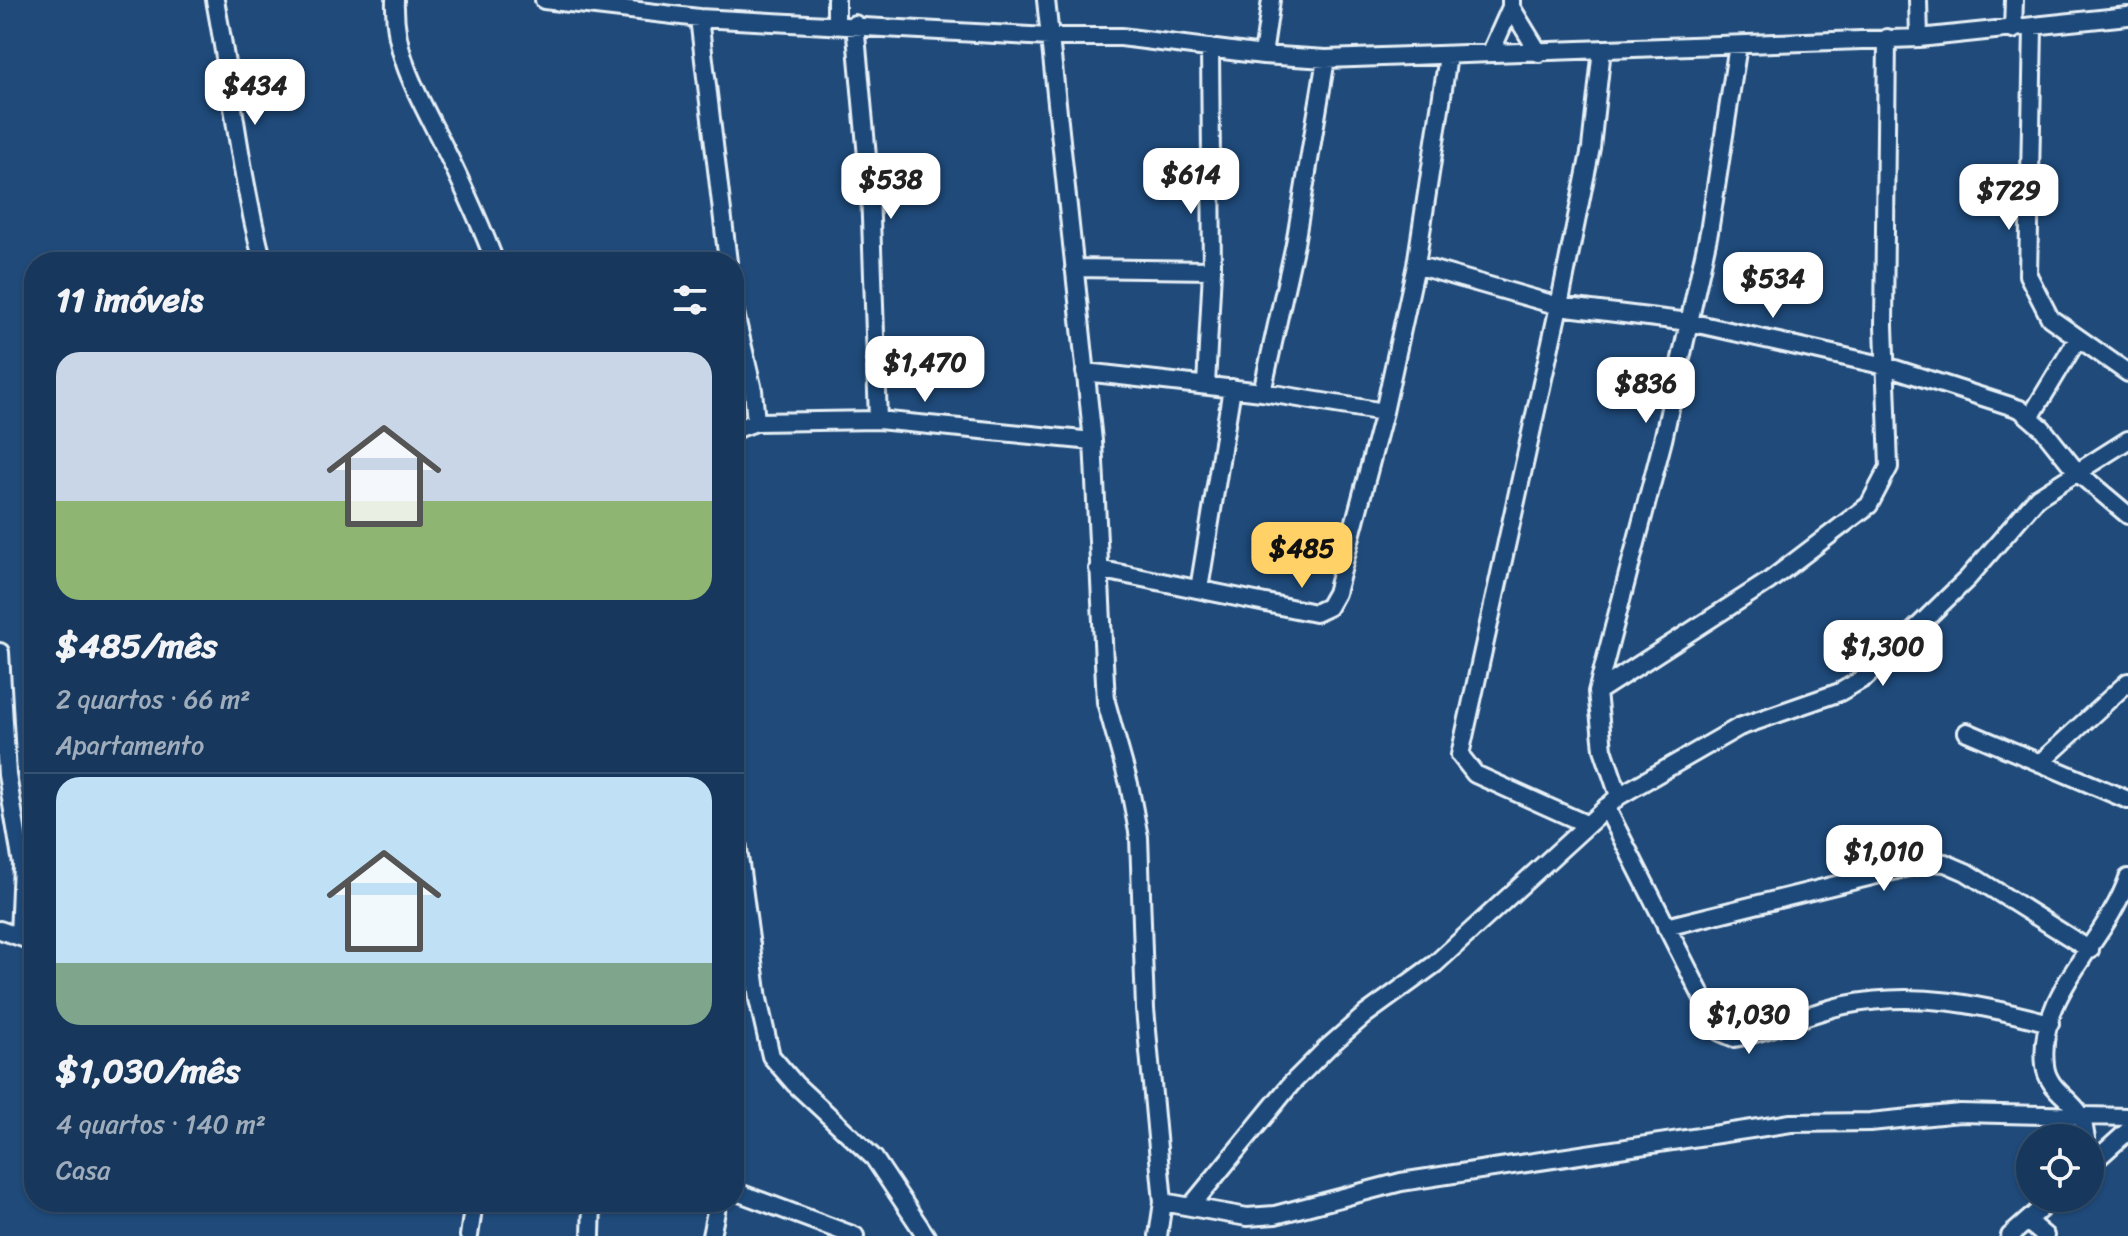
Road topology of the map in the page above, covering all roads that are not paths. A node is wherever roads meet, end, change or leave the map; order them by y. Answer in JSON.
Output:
{"nodes":[{"id":1,"x":215,"y":0,"type":"edge"},
{"id":2,"x":395,"y":0,"type":"edge"},
{"id":3,"x":544,"y":0,"type":"edge"},
{"id":4,"x":836,"y":0,"type":"edge"},
{"id":5,"x":1046,"y":0,"type":"edge"},
{"id":6,"x":1271,"y":0,"type":"edge"},
{"id":7,"x":1918,"y":0,"type":"edge"},
{"id":8,"x":2014,"y":0,"type":"edge"},
{"id":9,"x":1511,"y":3,"type":"edge"},
{"id":10,"x":2118,"y":11,"type":"edge"},
{"id":11,"x":699,"y":18,"type":"junction"},
{"id":12,"x":855,"y":24,"type":"junction"},
{"id":13,"x":836,"y":25,"type":"junction"},
{"id":14,"x":2033,"y":28,"type":"junction"},
{"id":15,"x":2013,"y":30,"type":"junction"},
{"id":16,"x":1049,"y":37,"type":"junction"},
{"id":17,"x":1887,"y":38,"type":"junction"},
{"id":18,"x":1919,"y":38,"type":"junction"},
{"id":19,"x":1738,"y":45,"type":"junction"},
{"id":20,"x":1210,"y":48,"type":"junction"},
{"id":21,"x":1602,"y":49,"type":"junction"},
{"id":22,"x":1491,"y":52,"type":"junction"},
{"id":23,"x":1539,"y":53,"type":"junction"},
{"id":24,"x":1263,"y":55,"type":"junction"},
{"id":25,"x":1448,"y":56,"type":"junction"},
{"id":26,"x":1326,"y":59,"type":"junction"},
{"id":27,"x":260,"y":252,"type":"edge"},
{"id":28,"x":491,"y":252,"type":"edge"},
{"id":29,"x":727,"y":252,"type":"edge"},
{"id":30,"x":1416,"y":265,"type":"junction"},
{"id":31,"x":1074,"y":268,"type":"junction"},
{"id":32,"x":1212,"y":270,"type":"junction"},
{"id":33,"x":1559,"y":306,"type":"junction"},
{"id":34,"x":1689,"y":322,"type":"junction"},
{"id":35,"x":2078,"y":338,"type":"junction"},
{"id":36,"x":744,"y":352,"type":"edge"},
{"id":37,"x":1886,"y":366,"type":"junction"},
{"id":38,"x":1085,"y":372,"type":"junction"},
{"id":39,"x":2128,"y":373,"type":"edge"},
{"id":40,"x":1206,"y":385,"type":"junction"},
{"id":41,"x":1232,"y":388,"type":"junction"},
{"id":42,"x":1262,"y":392,"type":"junction"},
{"id":43,"x":1384,"y":412,"type":"junction"},
{"id":44,"x":2031,"y":416,"type":"junction"},
{"id":45,"x":878,"y":420,"type":"junction"},
{"id":46,"x":756,"y":422,"type":"junction"},
{"id":47,"x":744,"y":426,"type":"edge"},
{"id":48,"x":2128,"y":440,"type":"edge"},
{"id":49,"x":1093,"y":441,"type":"junction"},
{"id":50,"x":2077,"y":472,"type":"junction"},
{"id":51,"x":2128,"y":515,"type":"edge"},
{"id":52,"x":1098,"y":569,"type":"junction"},
{"id":53,"x":1199,"y":589,"type":"junction"},
{"id":54,"x":0,"y":652,"type":"edge"},
{"id":55,"x":2128,"y":682,"type":"edge"},
{"id":56,"x":1597,"y":692,"type":"junction"},
{"id":57,"x":1967,"y":732,"type":"dead end"},
{"id":58,"x":2040,"y":763,"type":"junction"},
{"id":59,"x":1619,"y":796,"type":"junction"},
{"id":60,"x":2128,"y":800,"type":"edge"},
{"id":61,"x":1606,"y":807,"type":"junction"},
{"id":62,"x":1586,"y":824,"type":"junction"},
{"id":63,"x":2128,"y":878,"type":"edge"},
{"id":64,"x":24,"y":894,"type":"edge"},
{"id":65,"x":1666,"y":927,"type":"junction"},
{"id":66,"x":0,"y":930,"type":"edge"},
{"id":67,"x":24,"y":938,"type":"edge"},
{"id":68,"x":744,"y":948,"type":"edge"},
{"id":69,"x":2090,"y":950,"type":"junction"},
{"id":70,"x":2050,"y":1023,"type":"junction"},
{"id":71,"x":2081,"y":1115,"type":"junction"},
{"id":72,"x":2128,"y":1117,"type":"edge"},
{"id":73,"x":2083,"y":1124,"type":"edge"},
{"id":74,"x":2128,"y":1131,"type":"edge"},
{"id":75,"x":2104,"y":1151,"type":"edge"},
{"id":76,"x":744,"y":1195,"type":"edge"},
{"id":77,"x":1163,"y":1202,"type":"junction"},
{"id":78,"x":1191,"y":1206,"type":"junction"},
{"id":79,"x":473,"y":1212,"type":"edge"},
{"id":80,"x":592,"y":1212,"type":"edge"},
{"id":81,"x":716,"y":1212,"type":"edge"},
{"id":82,"x":2037,"y":1212,"type":"edge"},
{"id":83,"x":2027,"y":1221,"type":"junction"},
{"id":84,"x":469,"y":1236,"type":"edge"},
{"id":85,"x":591,"y":1236,"type":"edge"},
{"id":86,"x":711,"y":1236,"type":"edge"},
{"id":87,"x":855,"y":1236,"type":"edge"},
{"id":88,"x":926,"y":1236,"type":"edge"},
{"id":89,"x":1158,"y":1236,"type":"edge"},
{"id":90,"x":2010,"y":1236,"type":"edge"},
{"id":91,"x":2045,"y":1236,"type":"edge"}],
"edges":[{"from":1,"to":27,"type":"street"},
{"from":2,"to":28,"type":"street"},
{"from":3,"to":11,"type":"street"},
{"from":4,"to":13,"type":"street"},
{"from":5,"to":16,"type":"street"},
{"from":6,"to":24,"type":"street"},
{"from":7,"to":18,"type":"street"},
{"from":8,"to":15,"type":"street"},
{"from":9,"to":22,"type":"street"},
{"from":9,"to":23,"type":"street"},
{"from":10,"to":14,"type":"street"},
{"from":11,"to":13,"type":"street"},
{"from":11,"to":29,"type":"street"},
{"from":12,"to":13,"type":"street"},
{"from":12,"to":16,"type":"street"},
{"from":12,"to":45,"type":"street"},
{"from":14,"to":15,"type":"street"},
{"from":14,"to":35,"type":"street"},
{"from":15,"to":18,"type":"street"},
{"from":16,"to":20,"type":"street"},
{"from":16,"to":31,"type":"street"},
{"from":17,"to":18,"type":"street"},
{"from":17,"to":19,"type":"street"},
{"from":17,"to":37,"type":"street"},
{"from":19,"to":21,"type":"street"},
{"from":19,"to":34,"type":"street"},
{"from":20,"to":24,"type":"street"},
{"from":20,"to":32,"type":"street"},
{"from":21,"to":23,"type":"street"},
{"from":21,"to":33,"type":"street"},
{"from":22,"to":23,"type":"street"},
{"from":22,"to":25,"type":"street"},
{"from":24,"to":26,"type":"street"},
{"from":25,"to":26,"type":"street"},
{"from":25,"to":30,"type":"street"},
{"from":26,"to":42,"type":"street"},
{"from":30,"to":33,"type":"street"},
{"from":30,"to":43,"type":"street"},
{"from":31,"to":32,"type":"street"},
{"from":31,"to":38,"type":"street"},
{"from":32,"to":40,"type":"street"},
{"from":33,"to":34,"type":"street"},
{"from":33,"to":62,"type":"street"},
{"from":34,"to":37,"type":"street"},
{"from":34,"to":56,"type":"street"},
{"from":35,"to":39,"type":"street"},
{"from":35,"to":44,"type":"street"},
{"from":36,"to":46,"type":"street"},
{"from":37,"to":44,"type":"street"},
{"from":37,"to":56,"type":"street"},
{"from":38,"to":40,"type":"street"},
{"from":38,"to":49,"type":"street"},
{"from":40,"to":41,"type":"street"},
{"from":41,"to":42,"type":"street"},
{"from":41,"to":53,"type":"street"},
{"from":42,"to":43,"type":"street"},
{"from":43,"to":53,"type":"street"},
{"from":44,"to":50,"type":"street"},
{"from":45,"to":46,"type":"street"},
{"from":45,"to":49,"type":"street"},
{"from":46,"to":47,"type":"street"},
{"from":48,"to":50,"type":"street"},
{"from":49,"to":52,"type":"street"},
{"from":50,"to":51,"type":"street"},
{"from":50,"to":59,"type":"street"},
{"from":52,"to":53,"type":"street"},
{"from":52,"to":77,"type":"street"},
{"from":54,"to":64,"type":"street"},
{"from":55,"to":58,"type":"street"},
{"from":56,"to":59,"type":"street"},
{"from":57,"to":58,"type":"street"},
{"from":58,"to":60,"type":"street"},
{"from":59,"to":61,"type":"street"},
{"from":61,"to":62,"type":"street"},
{"from":61,"to":65,"type":"street"},
{"from":62,"to":78,"type":"street"},
{"from":63,"to":69,"type":"street"},
{"from":65,"to":69,"type":"street"},
{"from":65,"to":70,"type":"street"},
{"from":66,"to":67,"type":"street"},
{"from":68,"to":88,"type":"street"},
{"from":69,"to":70,"type":"street"},
{"from":70,"to":71,"type":"street"},
{"from":71,"to":72,"type":"street"},
{"from":71,"to":73,"type":"street"},
{"from":71,"to":78,"type":"street"},
{"from":74,"to":75,"type":"street"},
{"from":76,"to":87,"type":"street"},
{"from":77,"to":78,"type":"street"},
{"from":77,"to":89,"type":"street"},
{"from":79,"to":84,"type":"street"},
{"from":80,"to":85,"type":"street"},
{"from":81,"to":86,"type":"street"},
{"from":82,"to":83,"type":"street"},
{"from":83,"to":90,"type":"street"},
{"from":83,"to":91,"type":"street"}]}
